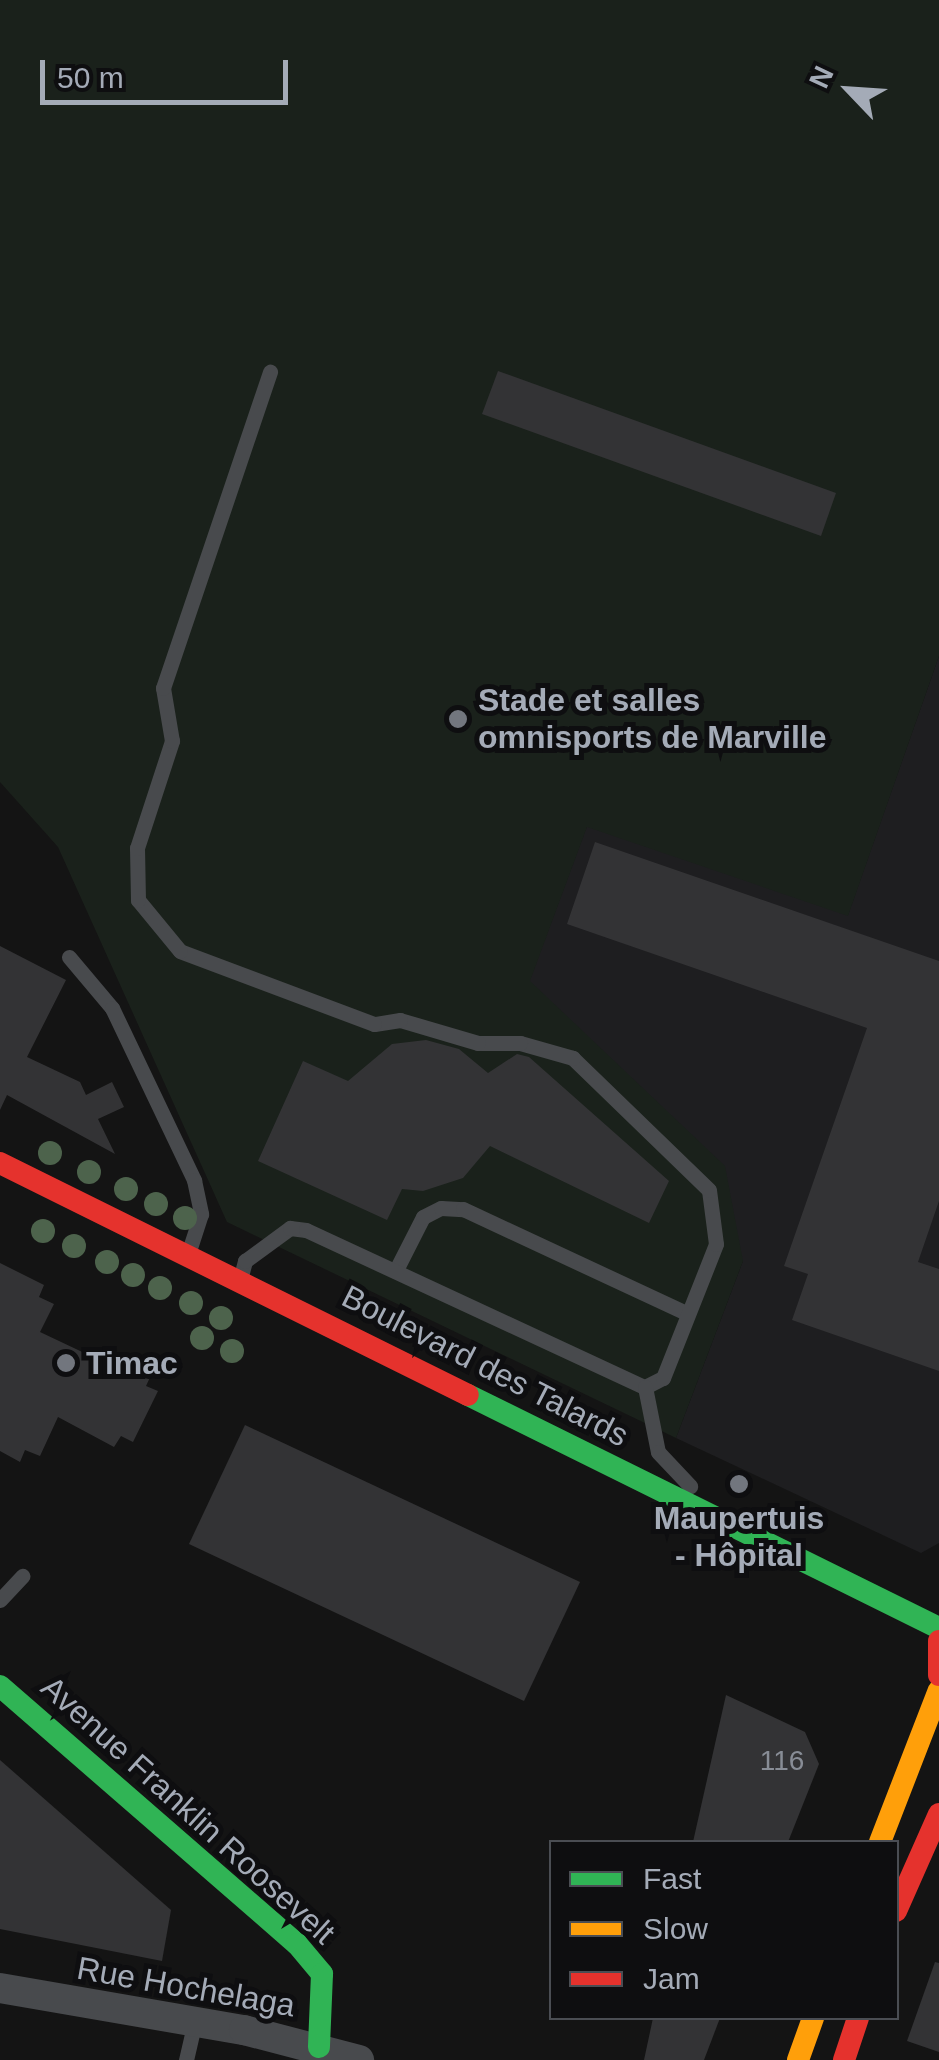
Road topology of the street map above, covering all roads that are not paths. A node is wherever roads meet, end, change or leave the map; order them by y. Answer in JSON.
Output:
{"nodes":[{"id":1,"x":270,"y":372,"type":"dead end"},
{"id":2,"x":69,"y":957,"type":"dead end"},
{"id":3,"x":0,"y":1164,"type":"edge"},
{"id":4,"x":188,"y":1255,"type":"junction"},
{"id":5,"x":397,"y":1268,"type":"junction"},
{"id":6,"x":239,"y":1280,"type":"junction"},
{"id":7,"x":688,"y":1314,"type":"junction"},
{"id":8,"x":645,"y":1387,"type":"junction"},
{"id":9,"x":724,"y":1522,"type":"junction"},
{"id":10,"x":22,"y":1576,"type":"dead end"},
{"id":11,"x":0,"y":1600,"type":"edge"},
{"id":12,"x":939,"y":1628,"type":"edge"},
{"id":13,"x":939,"y":1641,"type":"edge"},
{"id":14,"x":939,"y":1675,"type":"edge"},
{"id":15,"x":0,"y":1686,"type":"edge"},
{"id":16,"x":939,"y":1690,"type":"edge"},
{"id":17,"x":939,"y":1814,"type":"edge"},
{"id":18,"x":881,"y":1840,"type":"edge"},
{"id":19,"x":899,"y":1903,"type":"edge"},
{"id":20,"x":0,"y":1988,"type":"edge"},
{"id":21,"x":812,"y":2020,"type":"edge"},
{"id":22,"x":857,"y":2020,"type":"edge"},
{"id":23,"x":195,"y":2022,"type":"junction"},
{"id":24,"x":319,"y":2046,"type":"junction"},
{"id":25,"x":186,"y":2060,"type":"edge"},
{"id":26,"x":360,"y":2060,"type":"edge"},
{"id":27,"x":798,"y":2060,"type":"edge"},
{"id":28,"x":844,"y":2060,"type":"edge"}],
"edges":[{"from":1,"to":7,"type":"lane"},
{"from":2,"to":4,"type":"lane"},
{"from":3,"to":4,"type":"main road","name":"Boulevard des Talards"},
{"from":4,"to":6,"type":"main road","name":"Boulevard des Talards"},
{"from":5,"to":6,"type":"lane"},
{"from":5,"to":7,"type":"lane"},
{"from":5,"to":8,"type":"lane"},
{"from":6,"to":9,"type":"main road","name":"Boulevard des Talards"},
{"from":7,"to":8,"type":"lane"},
{"from":8,"to":9,"type":"lane"},
{"from":9,"to":12,"type":"main road","name":"Boulevard des Talards"},
{"from":10,"to":11,"type":"lane"},
{"from":13,"to":14,"type":"main road"},
{"from":15,"to":24,"type":"main road","name":"Avenue Franklin Roosevelt"},
{"from":16,"to":18,"type":"main road"},
{"from":17,"to":19,"type":"main road"},
{"from":20,"to":23,"type":"street","name":"Rue Hochelaga"},
{"from":21,"to":27,"type":"main road"},
{"from":22,"to":28,"type":"main road"},
{"from":23,"to":24,"type":"street","name":"Rue Hochelaga"},
{"from":23,"to":25,"type":"lane"},
{"from":24,"to":26,"type":"street","name":"Rue Hochelaga"}]}
